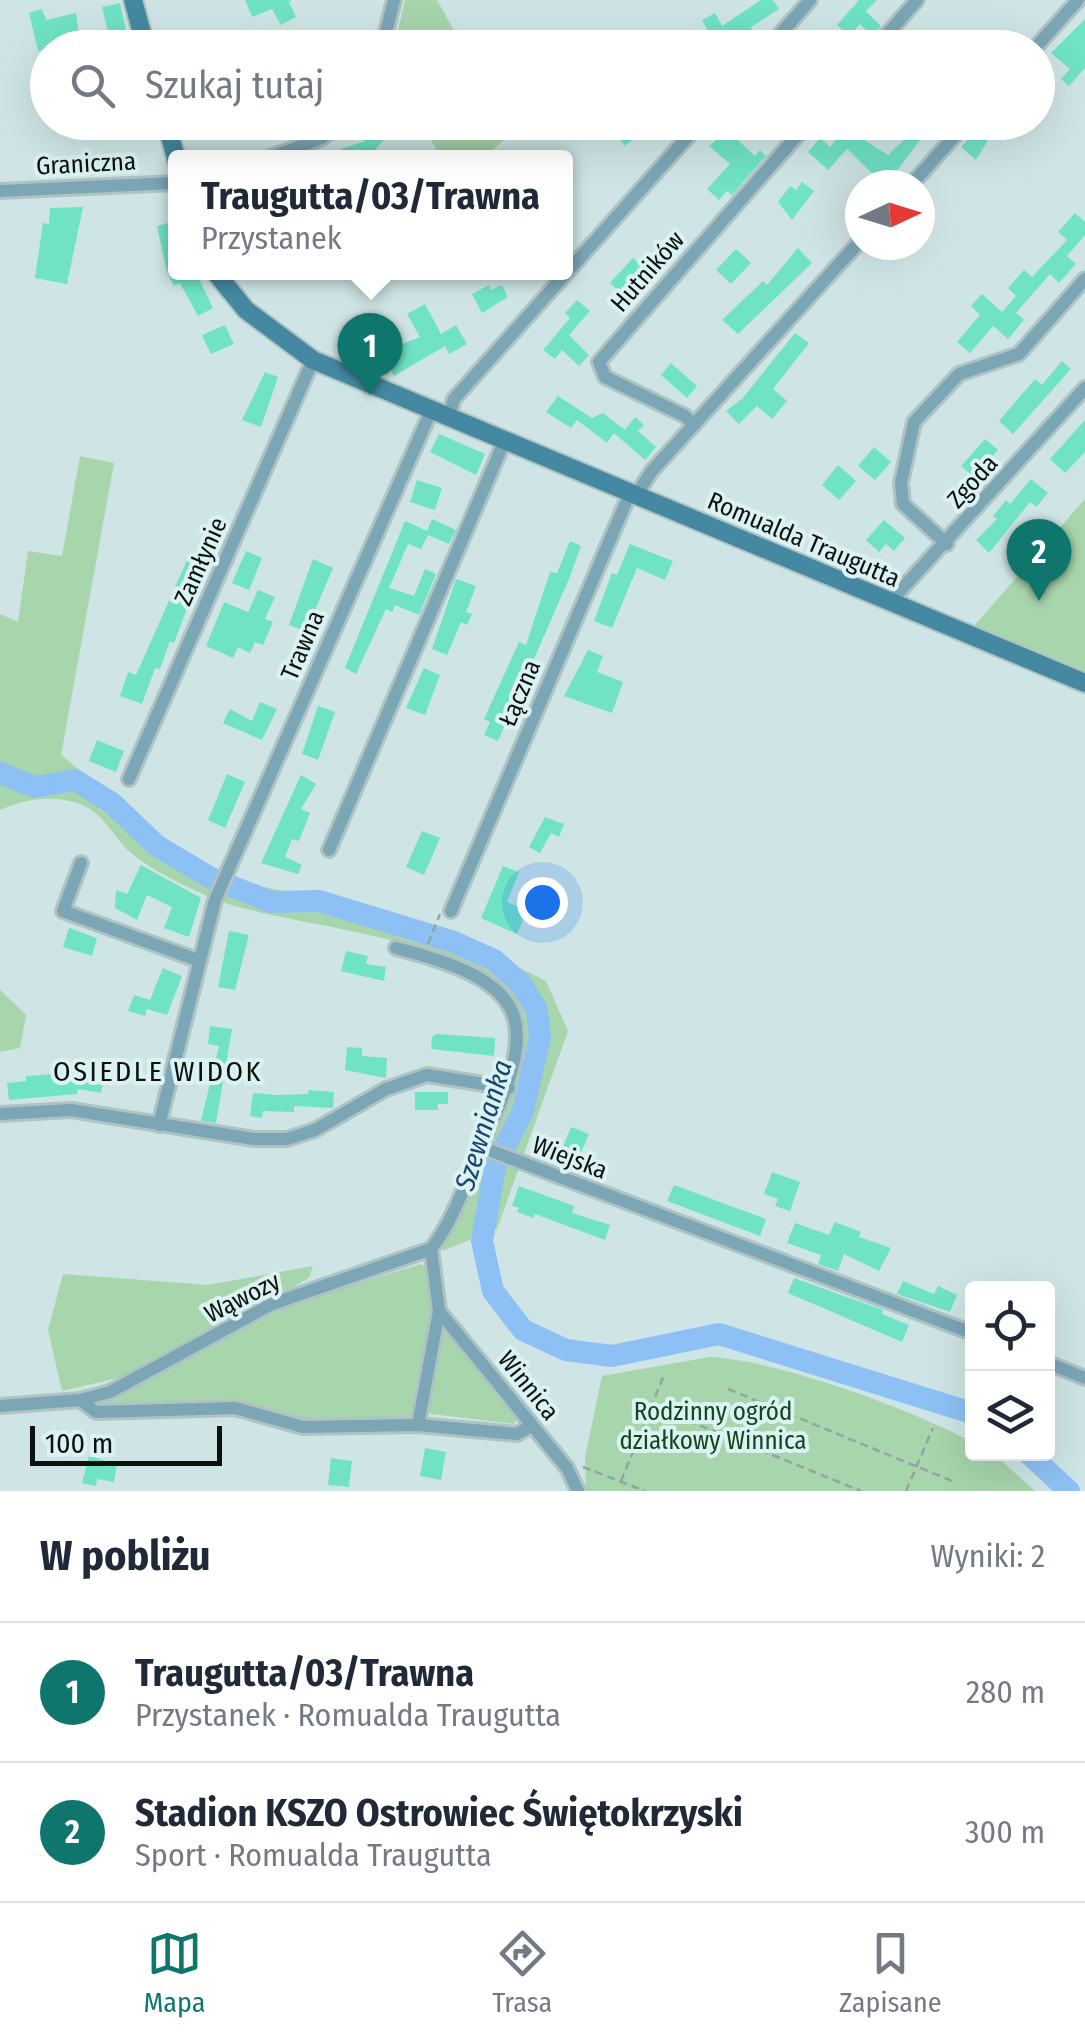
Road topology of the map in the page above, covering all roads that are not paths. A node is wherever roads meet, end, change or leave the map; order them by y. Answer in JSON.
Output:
{"nodes":[{"id":1,"x":133,"y":0,"type":"edge"},
{"id":2,"x":394,"y":0,"type":"edge"},
{"id":3,"x":810,"y":0,"type":"edge"},
{"id":4,"x":917,"y":0,"type":"edge"},
{"id":5,"x":1078,"y":0,"type":"edge"},
{"id":6,"x":141,"y":30,"type":"edge"},
{"id":7,"x":386,"y":30,"type":"edge"},
{"id":8,"x":784,"y":30,"type":"edge"},
{"id":9,"x":891,"y":30,"type":"edge"},
{"id":10,"x":1051,"y":30,"type":"edge"},
{"id":11,"x":317,"y":140,"type":"edge"},
{"id":12,"x":685,"y":140,"type":"edge"},
{"id":13,"x":792,"y":140,"type":"edge"},
{"id":14,"x":952,"y":140,"type":"edge"},
{"id":15,"x":291,"y":150,"type":"edge"},
{"id":16,"x":925,"y":170,"type":"edge"},
{"id":17,"x":168,"y":183,"type":"edge"},
{"id":18,"x":0,"y":191,"type":"edge"},
{"id":19,"x":845,"y":258,"type":"edge"},
{"id":20,"x":573,"y":265,"type":"edge"},
{"id":21,"x":1085,"y":279,"type":"edge"},
{"id":22,"x":222,"y":280,"type":"edge"},
{"id":23,"x":560,"y":280,"type":"edge"},
{"id":24,"x":312,"y":360,"type":"junction"},
{"id":25,"x":1085,"y":388,"type":"edge"},
{"id":26,"x":440,"y":413,"type":"junction"},
{"id":27,"x":694,"y":425,"type":"junction"},
{"id":28,"x":504,"y":442,"type":"junction"},
{"id":29,"x":633,"y":494,"type":"junction"},
{"id":30,"x":947,"y":544,"type":"junction"},
{"id":31,"x":890,"y":602,"type":"junction"},
{"id":32,"x":1085,"y":684,"type":"edge"},
{"id":33,"x":129,"y":779,"type":"dead end"},
{"id":34,"x":329,"y":850,"type":"dead end"},
{"id":35,"x":82,"y":863,"type":"dead end"},
{"id":36,"x":451,"y":911,"type":"dead end"},
{"id":37,"x":396,"y":948,"type":"dead end"},
{"id":38,"x":200,"y":961,"type":"junction"},
{"id":39,"x":508,"y":1088,"type":"junction"},
{"id":40,"x":0,"y":1114,"type":"edge"},
{"id":41,"x":160,"y":1125,"type":"junction"},
{"id":42,"x":482,"y":1147,"type":"junction"},
{"id":43,"x":431,"y":1249,"type":"junction"},
{"id":44,"x":439,"y":1311,"type":"junction"},
{"id":45,"x":965,"y":1331,"type":"edge"},
{"id":46,"x":1055,"y":1366,"type":"edge"},
{"id":47,"x":1085,"y":1378,"type":"edge"},
{"id":48,"x":80,"y":1400,"type":"junction"},
{"id":49,"x":0,"y":1406,"type":"edge"},
{"id":50,"x":418,"y":1425,"type":"junction"},
{"id":51,"x":532,"y":1426,"type":"junction"},
{"id":52,"x":578,"y":1491,"type":"edge"}],
"edges":[{"from":1,"to":6,"type":"main road"},
{"from":2,"to":7,"type":"street"},
{"from":3,"to":8,"type":"street"},
{"from":4,"to":9,"type":"street"},
{"from":5,"to":10,"type":"street"},
{"from":11,"to":15,"type":"street"},
{"from":12,"to":20,"type":"street","name":"Trawna"},
{"from":13,"to":27,"type":"street","name":"Hutników"},
{"from":14,"to":16,"type":"street"},
{"from":17,"to":18,"type":"street","name":"Graniczna"},
{"from":19,"to":27,"type":"street","name":"Łączna"},
{"from":21,"to":30,"type":"street"},
{"from":22,"to":24,"type":"main road","name":"Romualda Traugutta"},
{"from":23,"to":26,"type":"street","name":"Trawna"},
{"from":24,"to":26,"type":"main road","name":"Romualda Traugutta"},
{"from":24,"to":33,"type":"street","name":"Zamłynie"},
{"from":25,"to":30,"type":"street","name":"Zgoda"},
{"from":26,"to":28,"type":"main road","name":"Romualda Traugutta"},
{"from":26,"to":38,"type":"street","name":"Trawna"},
{"from":27,"to":29,"type":"street","name":"Łączna"},
{"from":28,"to":29,"type":"main road","name":"Romualda Traugutta"},
{"from":28,"to":34,"type":"street"},
{"from":29,"to":31,"type":"main road","name":"Romualda Traugutta"},
{"from":29,"to":36,"type":"street","name":"Łączna"},
{"from":30,"to":31,"type":"street","name":"Zgoda"},
{"from":31,"to":32,"type":"main road","name":"Romualda Traugutta"},
{"from":35,"to":38,"type":"street"},
{"from":37,"to":39,"type":"street"},
{"from":38,"to":41,"type":"street"},
{"from":39,"to":41,"type":"street"},
{"from":39,"to":42,"type":"street"},
{"from":40,"to":41,"type":"street"},
{"from":42,"to":43,"type":"street"},
{"from":42,"to":45,"type":"street","name":"Wiejska"},
{"from":43,"to":44,"type":"street"},
{"from":43,"to":48,"type":"street","name":"Wąwozy"},
{"from":44,"to":50,"type":"street"},
{"from":44,"to":51,"type":"street","name":"Winnica"},
{"from":46,"to":47,"type":"street"},
{"from":48,"to":49,"type":"street","name":"Wąwozy"},
{"from":48,"to":50,"type":"street","name":"Wąwozy"},
{"from":50,"to":51,"type":"street","name":"Wąwozy"},
{"from":51,"to":52,"type":"street","name":"Winnica"}]}
